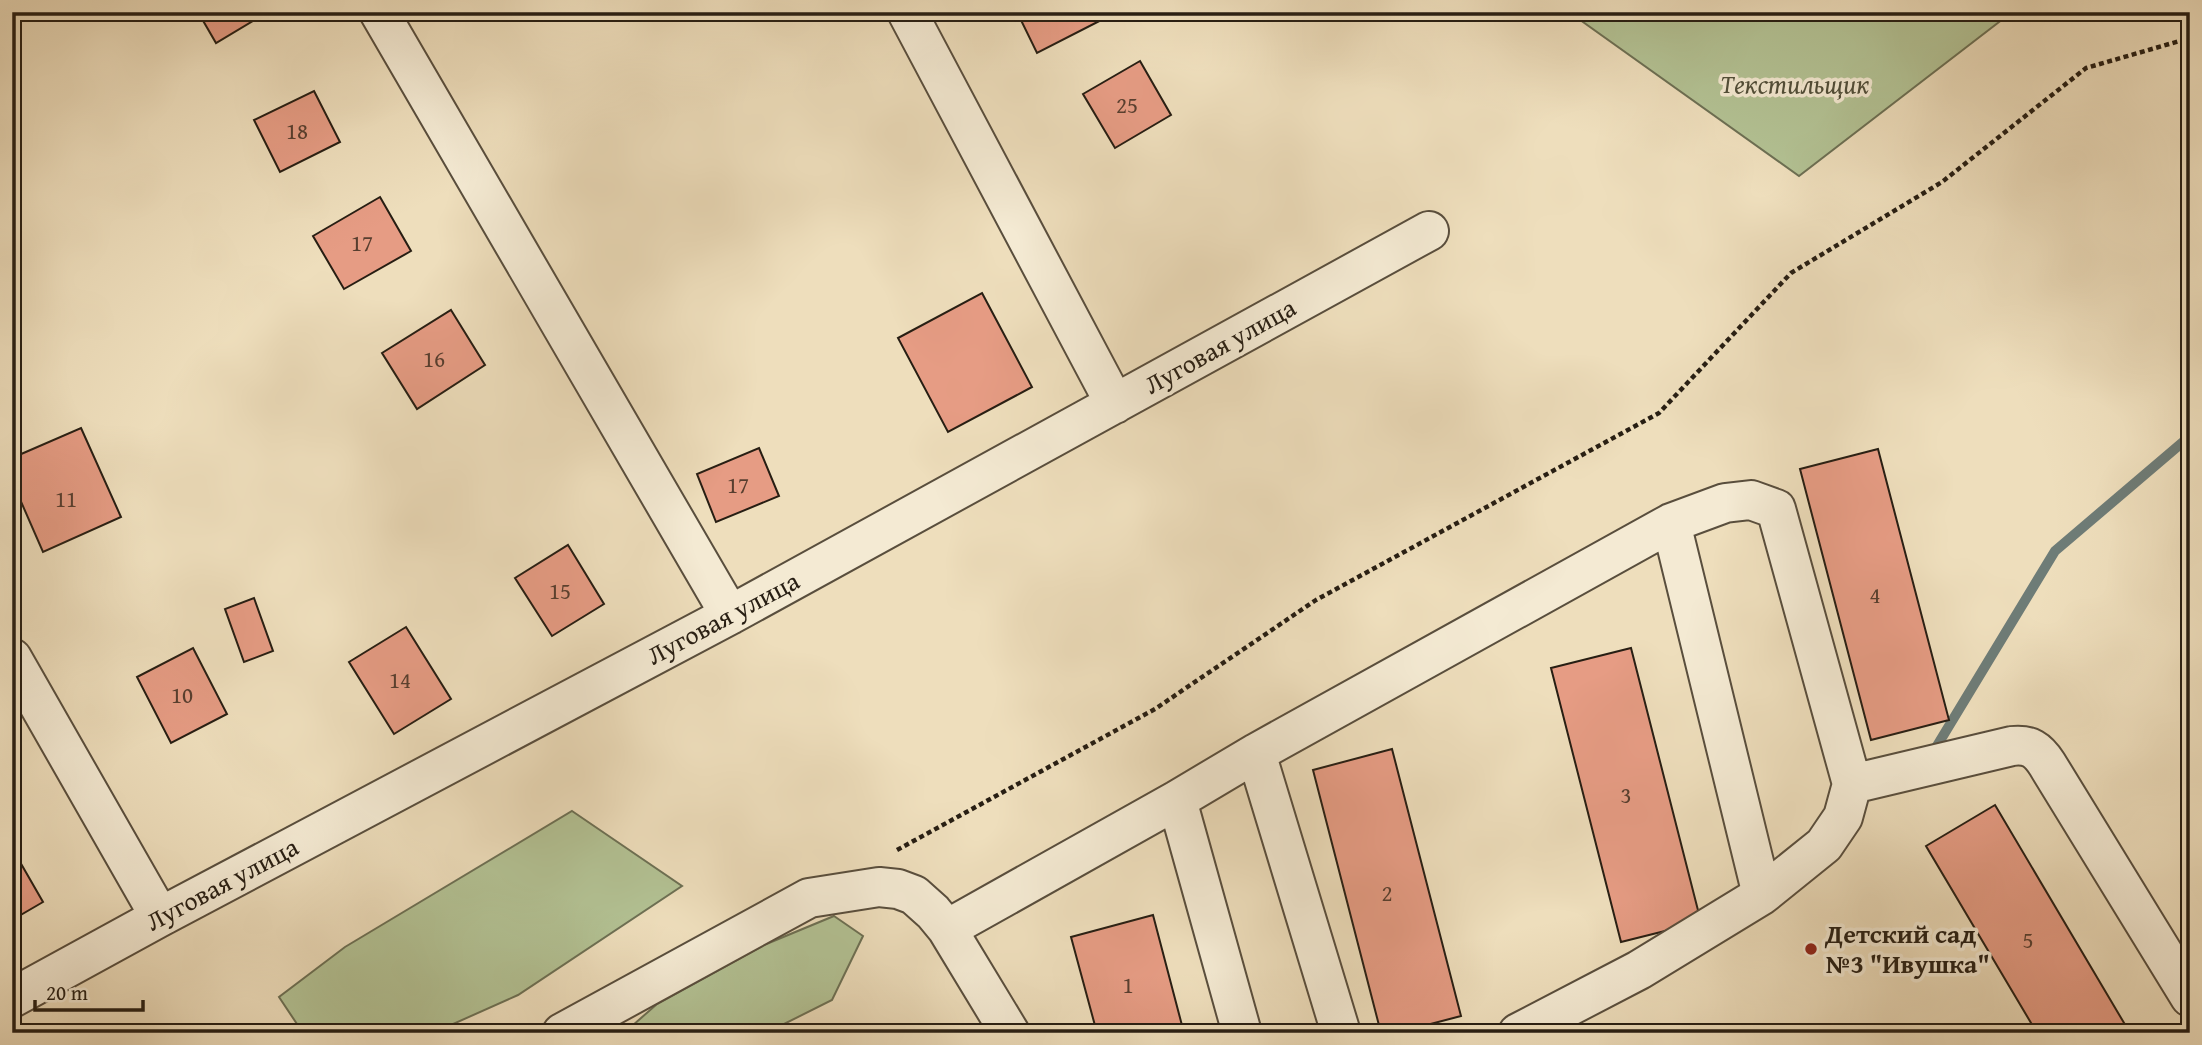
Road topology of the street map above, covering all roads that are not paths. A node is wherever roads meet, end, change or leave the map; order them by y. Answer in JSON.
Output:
{"nodes":[{"id":1,"x":379,"y":12,"type":"edge"},
{"id":2,"x":907,"y":12,"type":"edge"},
{"id":3,"x":1429,"y":231,"type":"dead end"},
{"id":4,"x":1115,"y":404,"type":"junction"},
{"id":5,"x":1671,"y":523,"type":"junction"},
{"id":6,"x":730,"y":615,"type":"junction"},
{"id":7,"x":12,"y":658,"type":"edge"},
{"id":8,"x":1256,"y":753,"type":"junction"},
{"id":9,"x":1852,"y":784,"type":"junction"},
{"id":10,"x":1177,"y":800,"type":"junction"},
{"id":11,"x":1762,"y":895,"type":"junction"},
{"id":12,"x":160,"y":917,"type":"junction"},
{"id":13,"x":947,"y":929,"type":"junction"},
{"id":14,"x":2190,"y":997,"type":"edge"},
{"id":15,"x":12,"y":998,"type":"edge"},
{"id":16,"x":562,"y":1033,"type":"edge"},
{"id":17,"x":1010,"y":1033,"type":"edge"},
{"id":18,"x":1242,"y":1033,"type":"edge"},
{"id":19,"x":1341,"y":1033,"type":"edge"},
{"id":20,"x":1518,"y":1033,"type":"edge"}],
"edges":[{"from":1,"to":6,"type":"street"},
{"from":2,"to":4,"type":"street"},
{"from":3,"to":4,"type":"street","name":"Луговая улица"},
{"from":4,"to":6,"type":"street","name":"Луговая улица"},
{"from":5,"to":8,"type":"street"},
{"from":5,"to":9,"type":"street"},
{"from":5,"to":11,"type":"street"},
{"from":6,"to":12,"type":"street","name":"Луговая улица"},
{"from":7,"to":12,"type":"street"},
{"from":8,"to":10,"type":"street"},
{"from":8,"to":19,"type":"street"},
{"from":9,"to":11,"type":"street"},
{"from":9,"to":14,"type":"street"},
{"from":10,"to":13,"type":"street"},
{"from":10,"to":18,"type":"street"},
{"from":11,"to":20,"type":"street"},
{"from":12,"to":15,"type":"street","name":"Луговая улица"},
{"from":13,"to":16,"type":"street"},
{"from":13,"to":17,"type":"street"}]}
